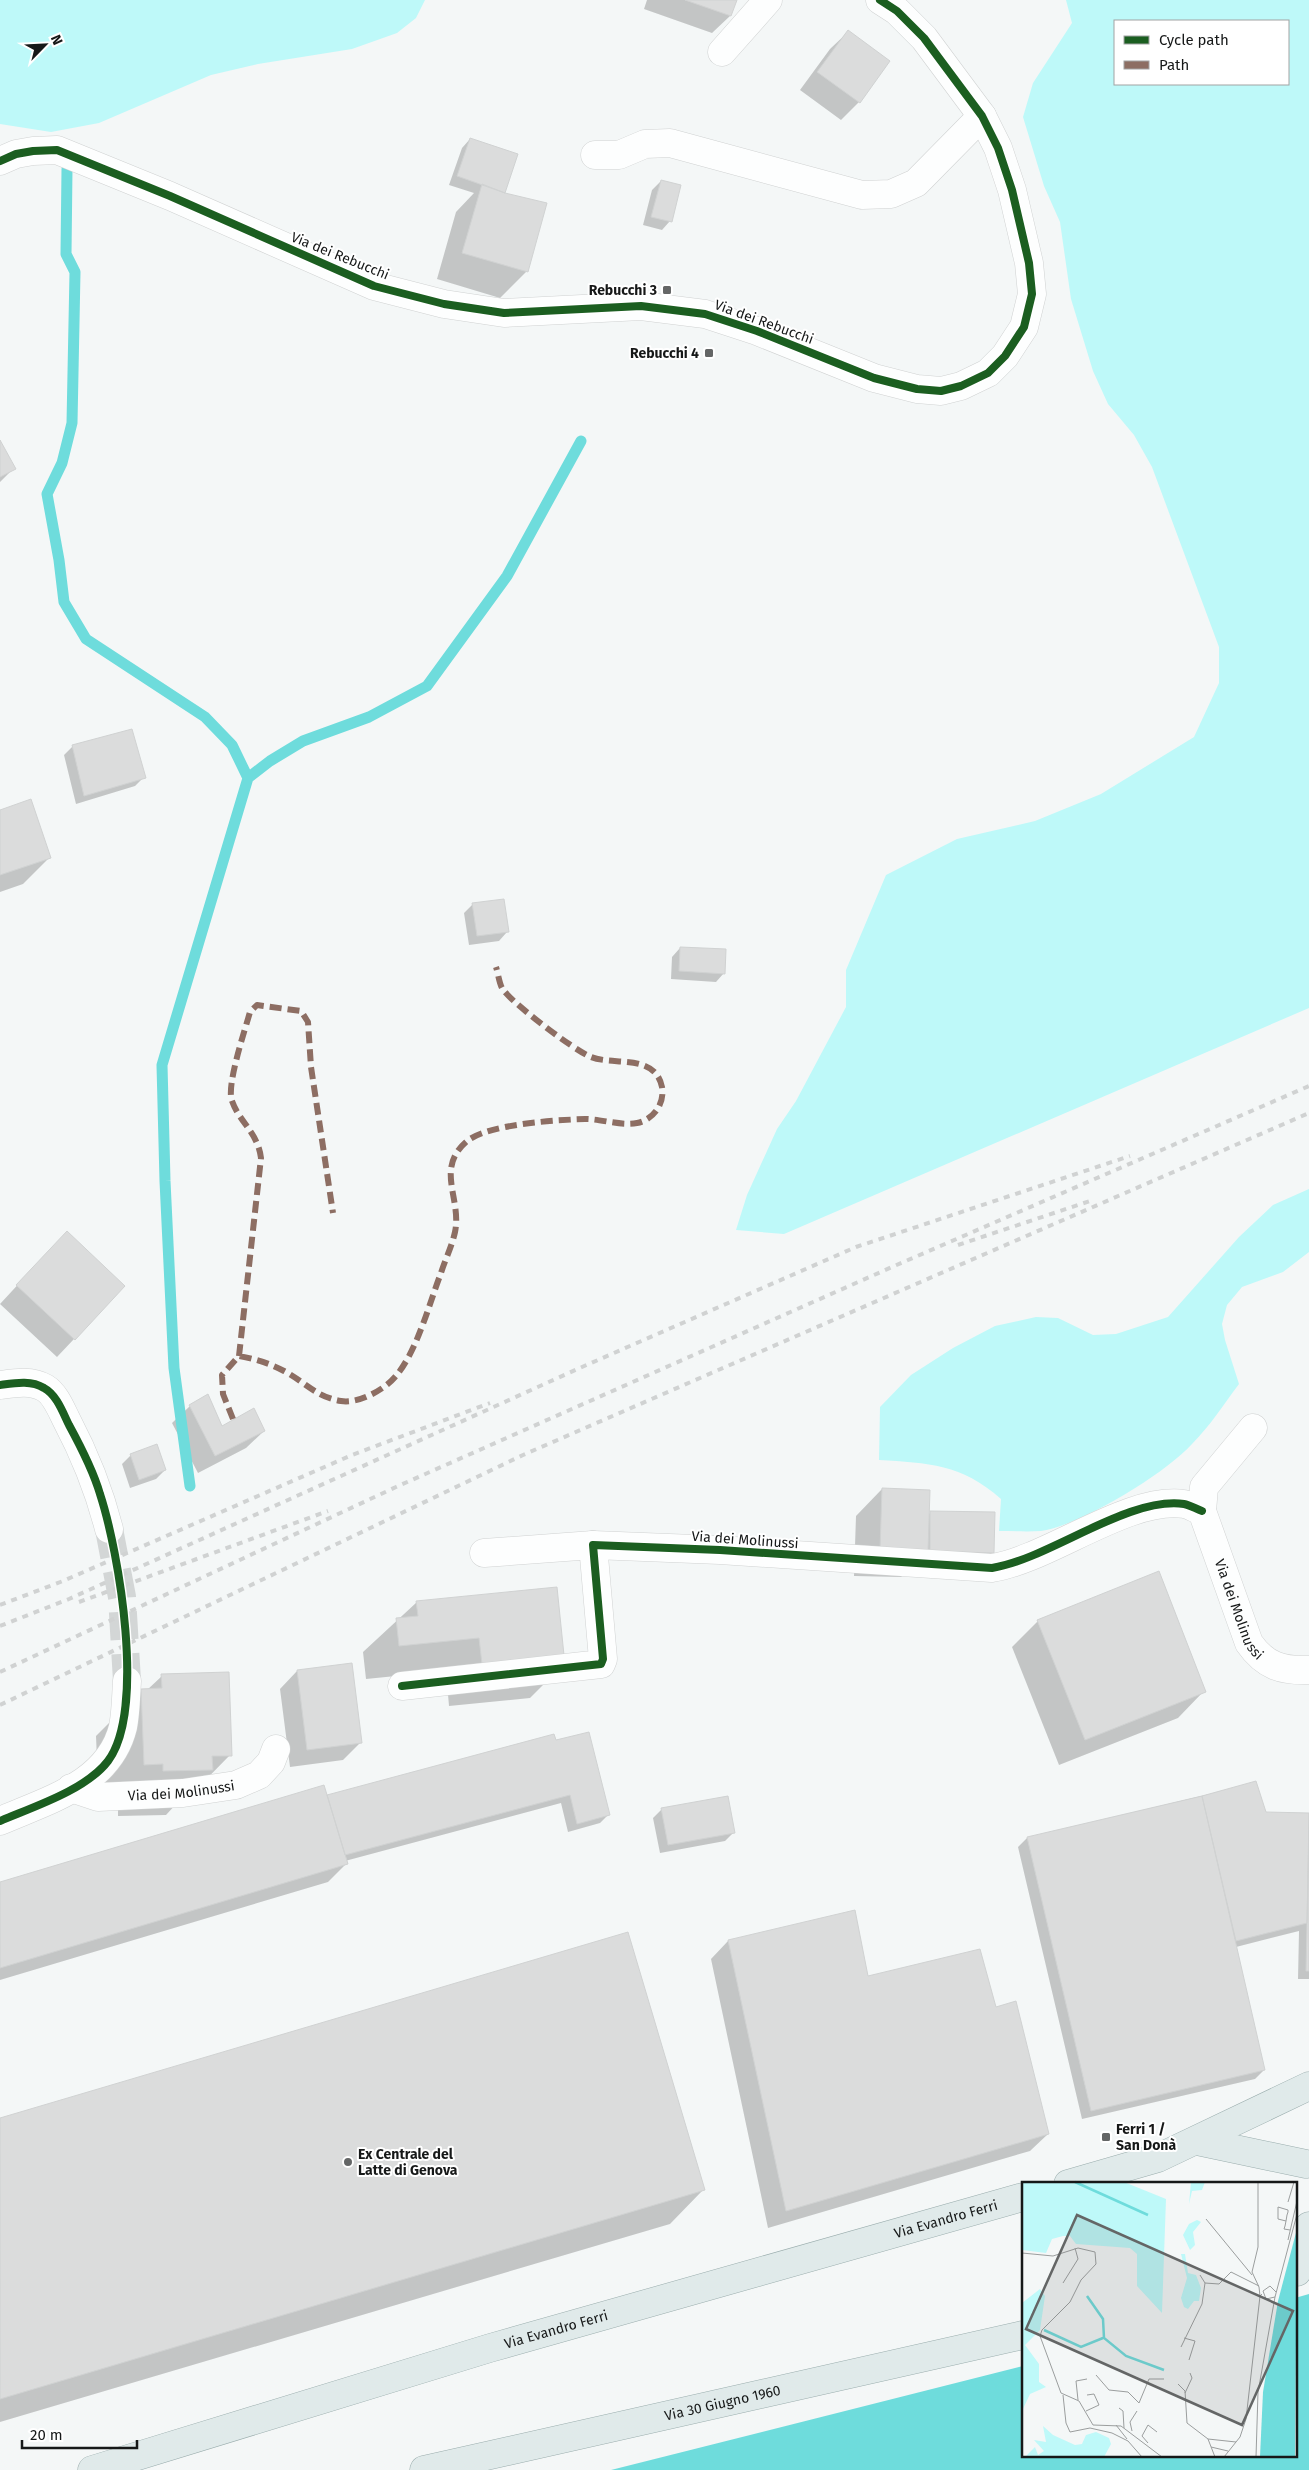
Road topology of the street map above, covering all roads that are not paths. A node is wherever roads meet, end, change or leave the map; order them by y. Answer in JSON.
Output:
{"nodes":[{"id":1,"x":768,"y":0,"type":"edge"},
{"id":2,"x":880,"y":0,"type":"edge"},
{"id":3,"x":722,"y":52,"type":"dead end"},
{"id":4,"x":982,"y":116,"type":"junction"},
{"id":5,"x":595,"y":154,"type":"dead end"},
{"id":6,"x":0,"y":161,"type":"edge"},
{"id":7,"x":0,"y":1385,"type":"edge"},
{"id":8,"x":1253,"y":1428,"type":"dead end"},
{"id":9,"x":1202,"y":1511,"type":"junction"},
{"id":10,"x":109,"y":1529,"type":"tunnel mouth"},
{"id":11,"x":593,"y":1545,"type":"junction"},
{"id":12,"x":484,"y":1552,"type":"dead end"},
{"id":13,"x":1309,"y":1670,"type":"edge"},
{"id":14,"x":127,"y":1681,"type":"tunnel mouth"},
{"id":15,"x":402,"y":1686,"type":"dead end"},
{"id":16,"x":276,"y":1749,"type":"dead end"},
{"id":17,"x":71,"y":1788,"type":"junction"},
{"id":18,"x":0,"y":1821,"type":"edge"},
{"id":19,"x":1309,"y":2085,"type":"edge"},
{"id":20,"x":1198,"y":2141,"type":"junction"},
{"id":21,"x":1308,"y":2166,"type":"edge"},
{"id":22,"x":1075,"y":2182,"type":"edge"},
{"id":23,"x":1022,"y":2196,"type":"edge"},
{"id":24,"x":1309,"y":2226,"type":"edge"},
{"id":25,"x":1300,"y":2272,"type":"edge"},
{"id":26,"x":1022,"y":2335,"type":"edge"},
{"id":27,"x":92,"y":2470,"type":"edge"},
{"id":28,"x":424,"y":2470,"type":"edge"}],
"edges":[{"from":1,"to":3,"type":"street"},
{"from":2,"to":4,"type":"street","name":"Via dei Rebucchi"},
{"from":4,"to":5,"type":"street"},
{"from":4,"to":6,"type":"street","name":"Via dei Rebucchi"},
{"from":7,"to":10,"type":"street"},
{"from":8,"to":9,"type":"street","name":"Via dei Molinussi"},
{"from":9,"to":11,"type":"street","name":"Via dei Molinussi"},
{"from":9,"to":13,"type":"street","name":"Via dei Molinussi"},
{"from":11,"to":12,"type":"street","name":"Via dei Molinussi"},
{"from":11,"to":15,"type":"street"},
{"from":14,"to":17,"type":"street"},
{"from":16,"to":17,"type":"street","name":"Via dei Molinussi"},
{"from":17,"to":18,"type":"street"},
{"from":19,"to":20,"type":"main road"},
{"from":20,"to":21,"type":"main road"},
{"from":20,"to":22,"type":"main road"},
{"from":23,"to":27,"type":"main road","name":"Via Evandro Ferri"},
{"from":24,"to":25,"type":"main road"},
{"from":26,"to":28,"type":"main road","name":"Via 30 Giugno 1960"}]}
